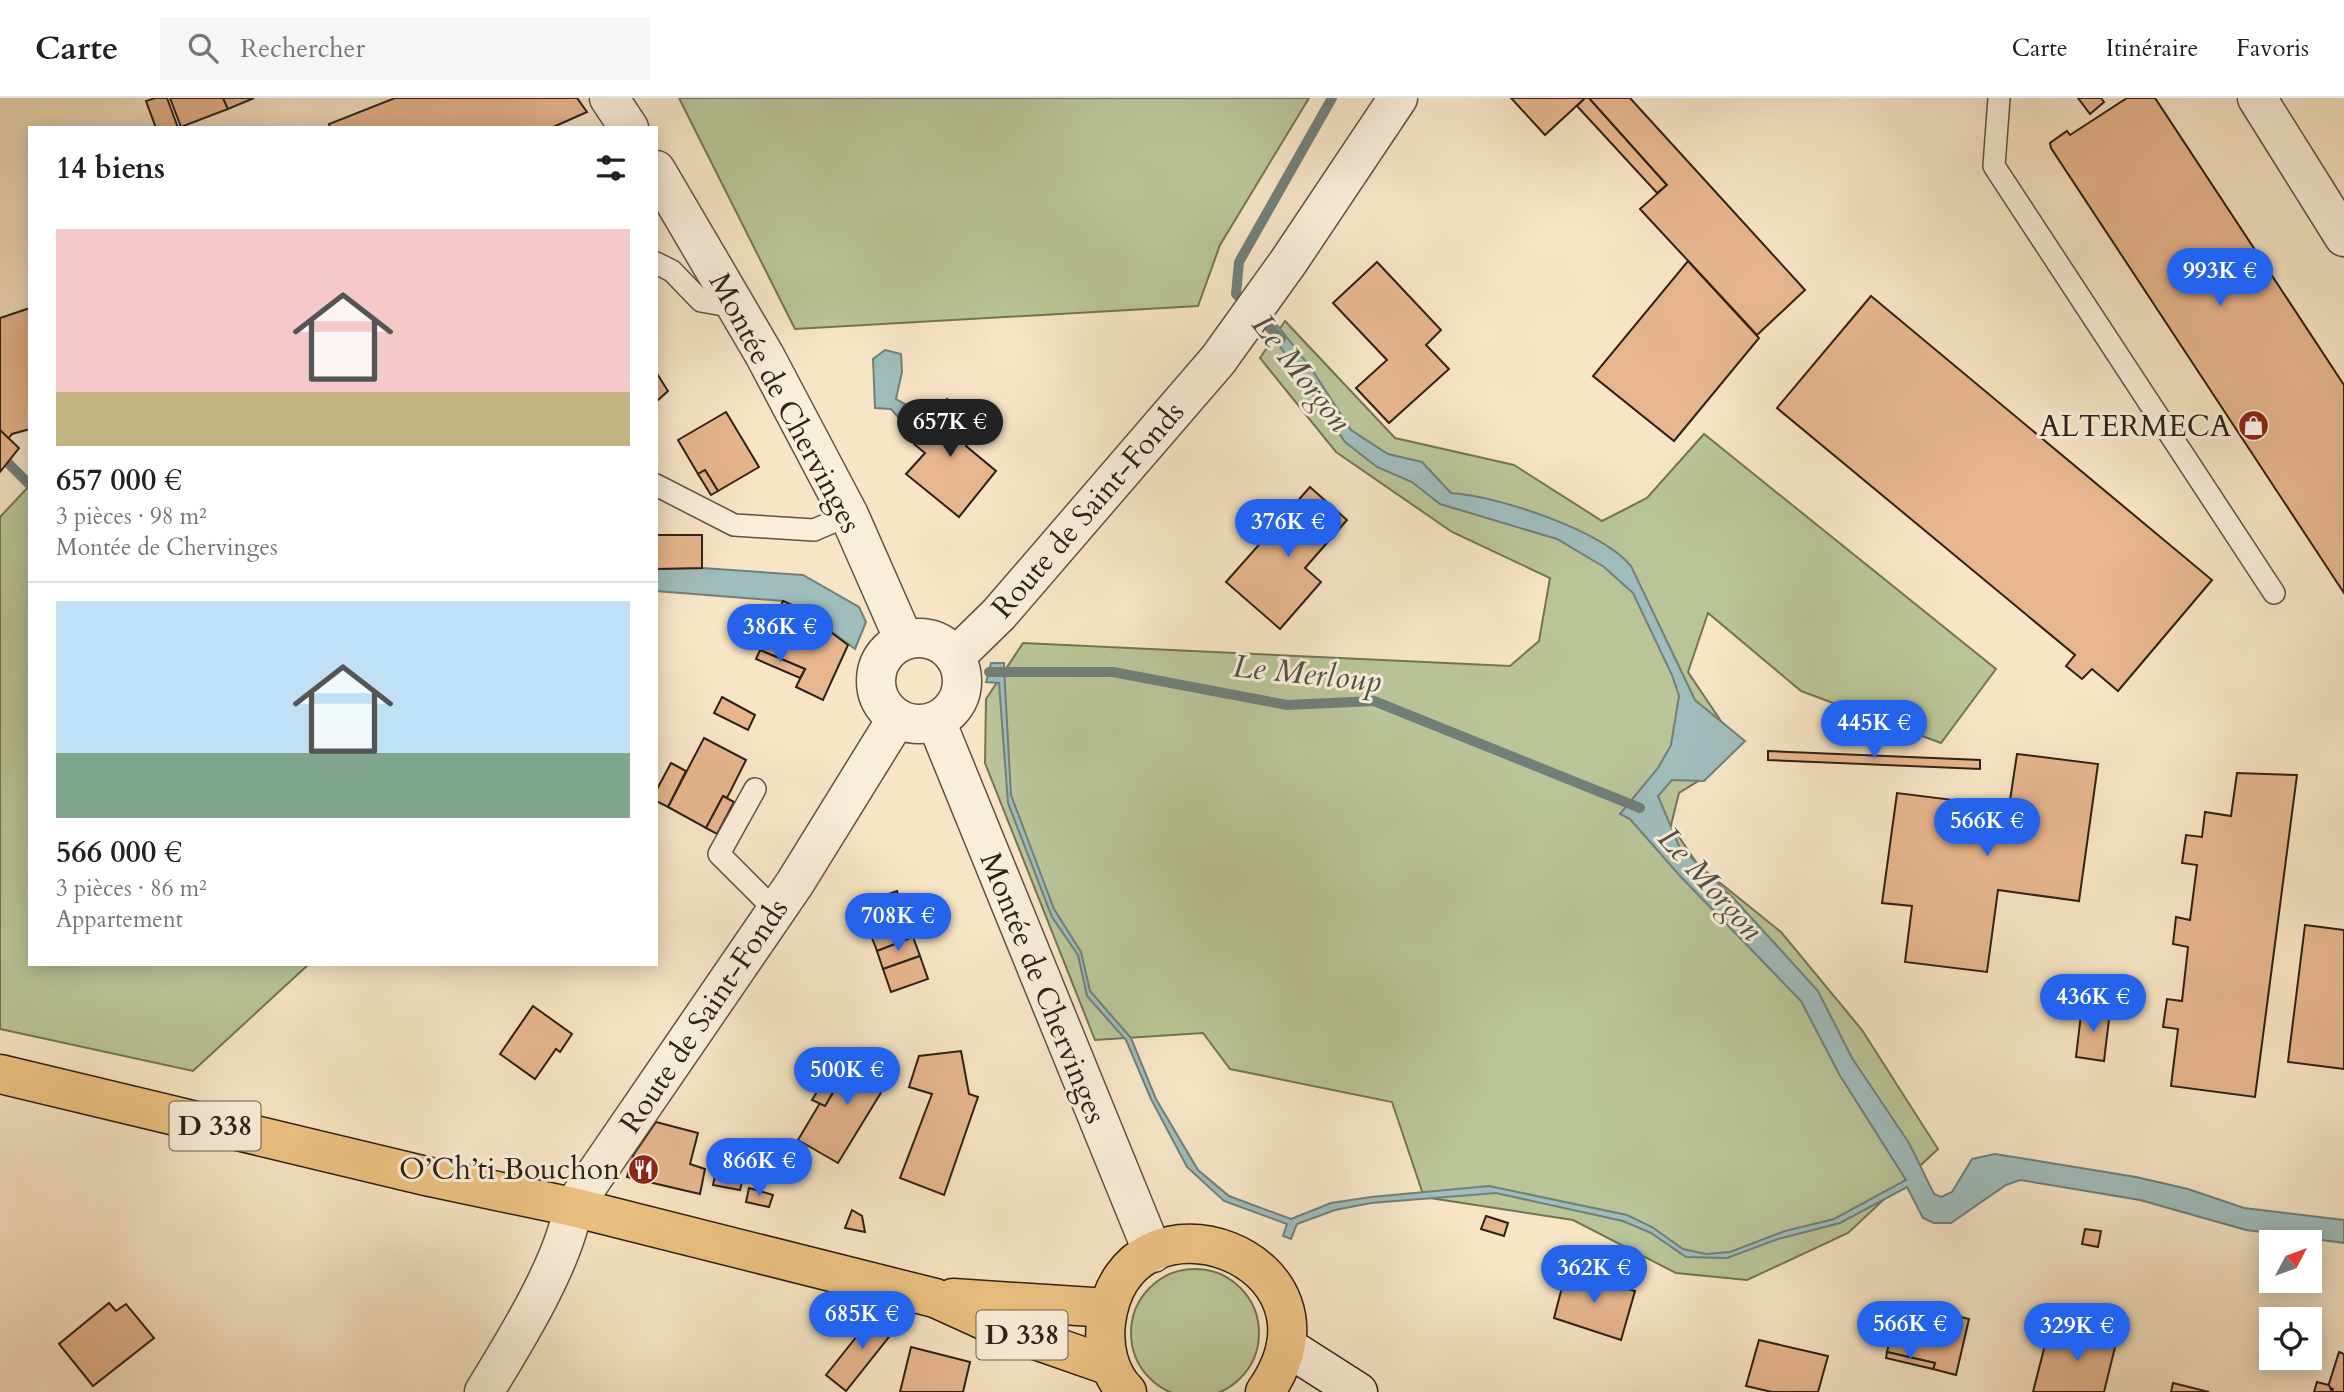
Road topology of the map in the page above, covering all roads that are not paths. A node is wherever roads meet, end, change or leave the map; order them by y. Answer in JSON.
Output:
{"nodes":[{"id":1,"x":609,"y":98,"type":"edge"},
{"id":2,"x":1398,"y":98,"type":"edge"},
{"id":3,"x":1998,"y":98,"type":"edge"},
{"id":4,"x":2256,"y":98,"type":"edge"},
{"id":5,"x":628,"y":126,"type":"edge"},
{"id":6,"x":658,"y":174,"type":"edge"},
{"id":7,"x":2344,"y":237,"type":"edge"},
{"id":8,"x":658,"y":263,"type":"edge"},
{"id":9,"x":734,"y":307,"type":"junction"},
{"id":10,"x":658,"y":486,"type":"edge"},
{"id":11,"x":849,"y":515,"type":"junction"},
{"id":12,"x":2274,"y":593,"type":"dead end"},
{"id":13,"x":904,"y":640,"type":"junction"},
{"id":14,"x":955,"y":657,"type":"junction"},
{"id":15,"x":898,"y":718,"type":"junction"},
{"id":16,"x":936,"y":721,"type":"junction"},
{"id":17,"x":755,"y":789,"type":"dead end"},
{"id":18,"x":776,"y":911,"type":"junction"},
{"id":19,"x":0,"y":1074,"type":"edge"},
{"id":20,"x":573,"y":1207,"type":"junction"},
{"id":21,"x":1153,"y":1254,"type":"junction"},
{"id":22,"x":935,"y":1298,"type":"junction"},
{"id":23,"x":1108,"y":1308,"type":"junction"},
{"id":24,"x":1286,"y":1346,"type":"junction"},
{"id":25,"x":1119,"y":1379,"type":"edge"},
{"id":26,"x":484,"y":1392,"type":"edge"},
{"id":27,"x":1265,"y":1392,"type":"edge"},
{"id":28,"x":1358,"y":1392,"type":"edge"}],
"edges":[{"from":1,"to":5,"type":"street"},
{"from":2,"to":14,"type":"street","name":"Route de Saint-Fonds"},
{"from":3,"to":12,"type":"lane"},
{"from":4,"to":7,"type":"street"},
{"from":6,"to":9,"type":"street","name":"Montée de Chervinges"},
{"from":8,"to":9,"type":"lane"},
{"from":9,"to":11,"type":"street","name":"Montée de Chervinges"},
{"from":10,"to":11,"type":"lane"},
{"from":11,"to":13,"type":"street","name":"Montée de Chervinges"},
{"from":13,"to":14,"type":"street"},
{"from":13,"to":15,"type":"street"},
{"from":14,"to":16,"type":"street"},
{"from":15,"to":16,"type":"street"},
{"from":15,"to":18,"type":"street","name":"Route de Saint-Fonds"},
{"from":16,"to":21,"type":"street","name":"Montée de Chervinges"},
{"from":17,"to":18,"type":"lane"},
{"from":18,"to":20,"type":"street","name":"Route de Saint-Fonds"},
{"from":19,"to":20,"type":"main road","number":"D 338"},
{"from":20,"to":22,"type":"main road","number":"D 338"},
{"from":20,"to":26,"type":"street","name":"Route de Saint-Fonds"},
{"from":21,"to":23,"type":"main road"},
{"from":21,"to":24,"type":"main road"},
{"from":22,"to":23,"type":"main road","number":"D 338"},
{"from":22,"to":25,"type":"main road","number":"D 338"},
{"from":23,"to":25,"type":"main road"},
{"from":24,"to":27,"type":"main road"},
{"from":24,"to":28,"type":"street"}]}
